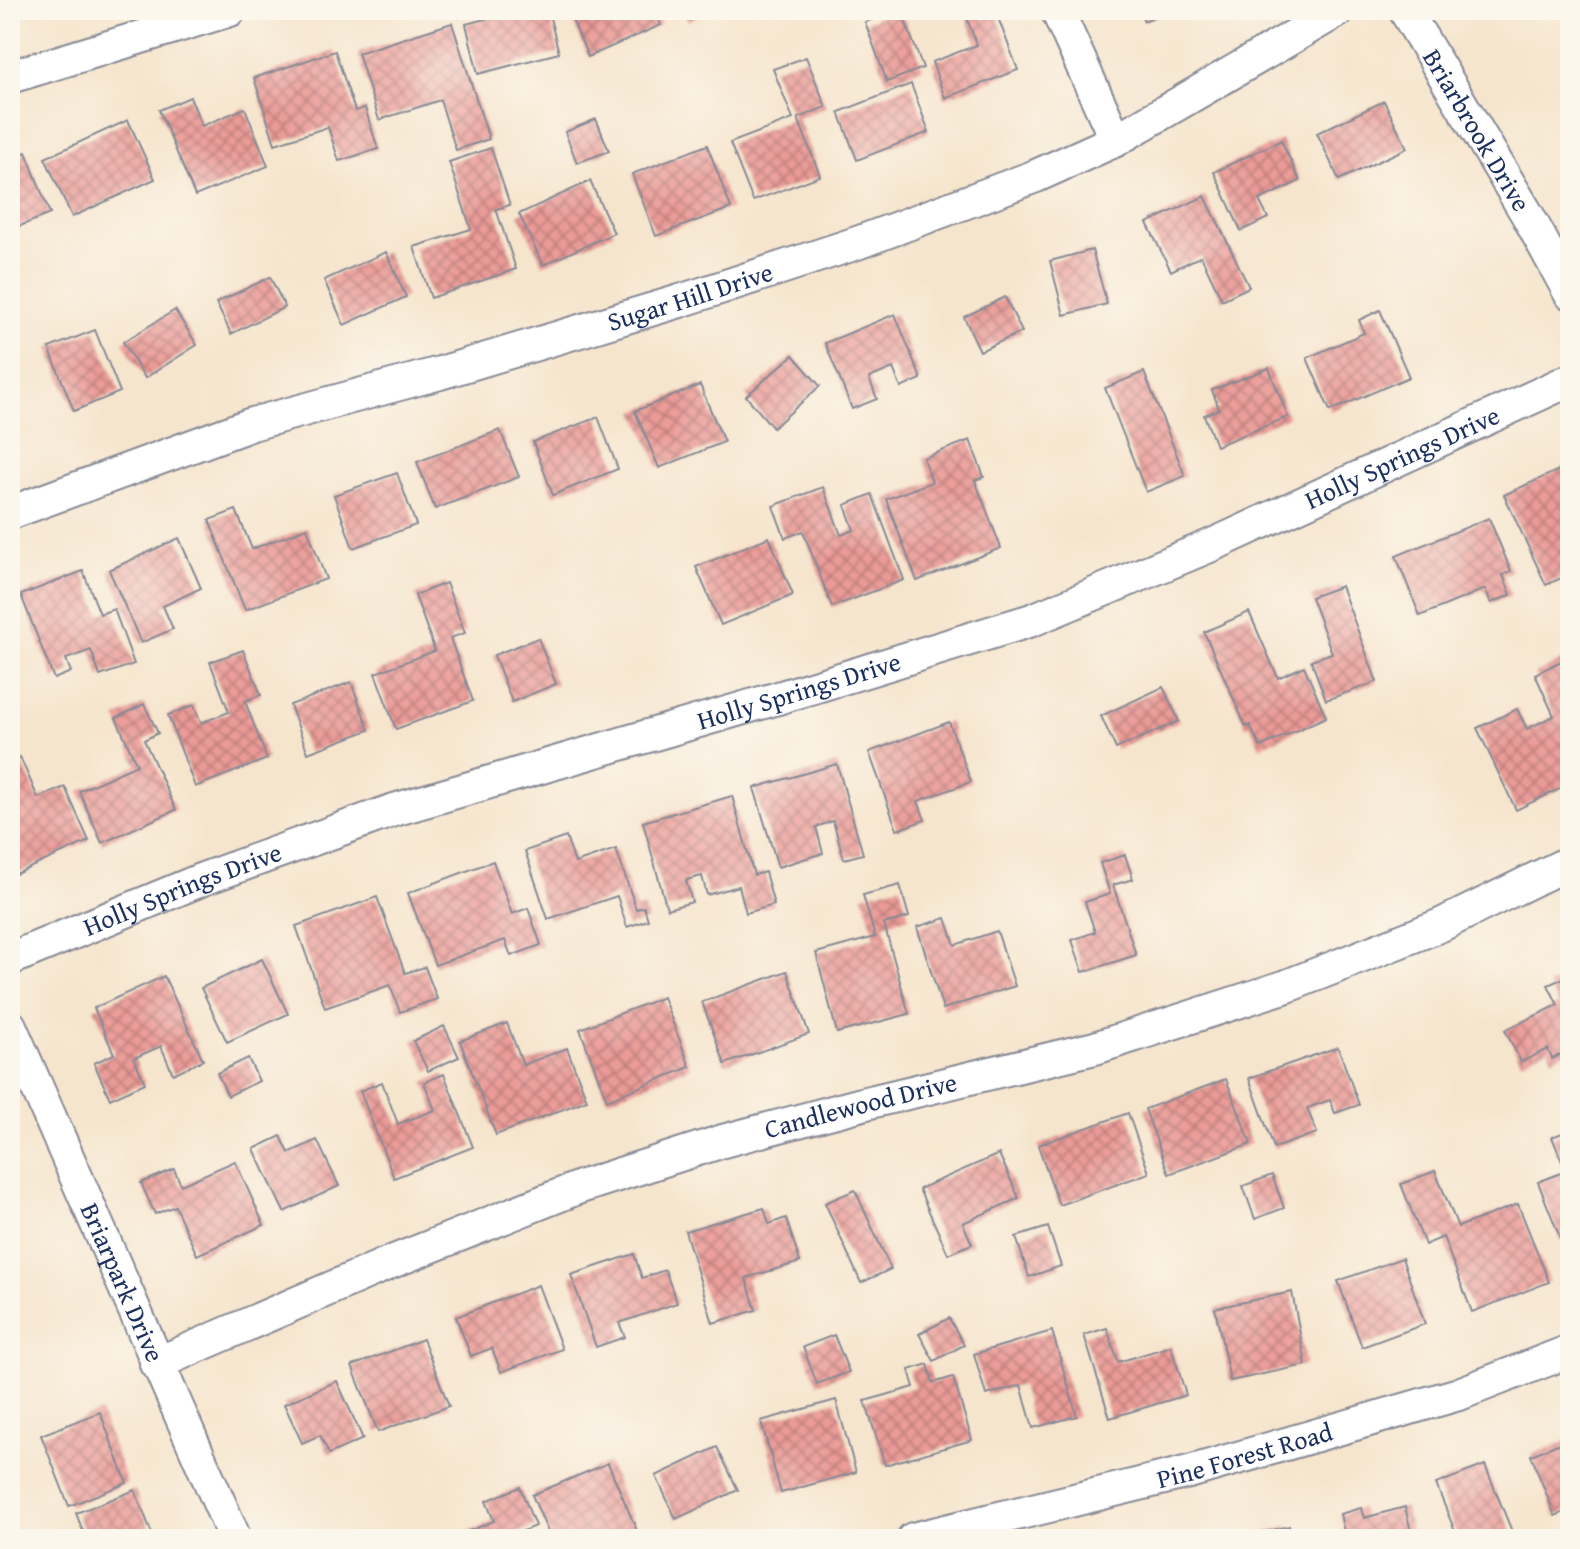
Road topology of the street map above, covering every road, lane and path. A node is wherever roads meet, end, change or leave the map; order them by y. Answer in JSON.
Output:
{"nodes":[{"id":1,"x":230,"y":10,"type":"edge"},
{"id":2,"x":1057,"y":10,"type":"edge"},
{"id":3,"x":1339,"y":10,"type":"edge"},
{"id":4,"x":1405,"y":10,"type":"edge"},
{"id":5,"x":10,"y":77,"type":"edge"},
{"id":6,"x":1116,"y":140,"type":"junction"},
{"id":7,"x":1570,"y":293,"type":"edge"},
{"id":8,"x":1570,"y":380,"type":"edge"},
{"id":9,"x":10,"y":513,"type":"edge"},
{"id":10,"x":1570,"y":862,"type":"edge"},
{"id":11,"x":10,"y":959,"type":"edge"},
{"id":12,"x":10,"y":1026,"type":"edge"},
{"id":13,"x":1570,"y":1351,"type":"edge"},
{"id":14,"x":156,"y":1364,"type":"junction"},
{"id":15,"x":235,"y":1539,"type":"edge"},
{"id":16,"x":913,"y":1539,"type":"edge"}],
"edges":[{"from":1,"to":5,"type":"street"},
{"from":2,"to":6,"type":"street"},
{"from":3,"to":6,"type":"street","name":"Sugar Hill Drive"},
{"from":4,"to":7,"type":"street","name":"Briarbrook Drive"},
{"from":6,"to":9,"type":"street","name":"Sugar Hill Drive"},
{"from":8,"to":11,"type":"street","name":"Holly Springs Drive"},
{"from":10,"to":14,"type":"street","name":"Candlewood Drive"},
{"from":12,"to":14,"type":"street","name":"Briarpark Drive"},
{"from":13,"to":16,"type":"street","name":"Pine Forest Road"},
{"from":14,"to":15,"type":"street","name":"Briarpark Drive"}]}
